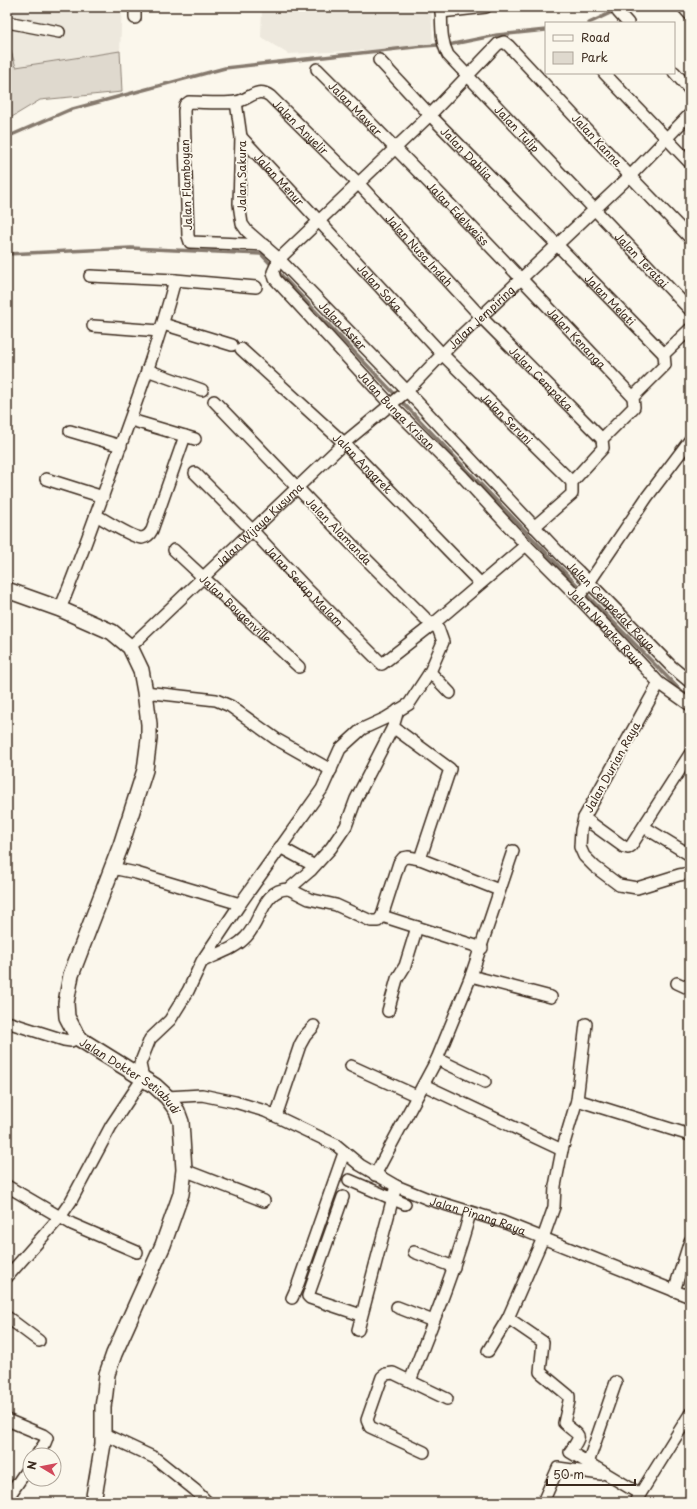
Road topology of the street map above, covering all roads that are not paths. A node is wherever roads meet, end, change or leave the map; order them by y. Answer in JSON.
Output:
{"nodes":[{"id":1,"x":486,"y":7,"type":"edge"},
{"id":2,"x":682,"y":7,"type":"edge"},
{"id":3,"x":441,"y":10,"type":"edge"},
{"id":4,"x":618,"y":12,"type":"dead end"},
{"id":5,"x":690,"y":15,"type":"edge"},
{"id":6,"x":7,"y":22,"type":"edge"},
{"id":7,"x":627,"y":22,"type":"edge"},
{"id":8,"x":59,"y":32,"type":"dead end"},
{"id":9,"x":379,"y":60,"type":"dead end"},
{"id":10,"x":317,"y":69,"type":"dead end"},
{"id":11,"x":675,"y":73,"type":"edge"},
{"id":12,"x":605,"y":74,"type":"edge"},
{"id":13,"x":468,"y":76,"type":"junction"},
{"id":14,"x":690,"y":90,"type":"edge"},
{"id":15,"x":236,"y":102,"type":"junction"},
{"id":16,"x":690,"y":114,"type":"edge"},
{"id":17,"x":430,"y":115,"type":"junction"},
{"id":18,"x":241,"y":137,"type":"junction"},
{"id":19,"x":666,"y":139,"type":"junction"},
{"id":20,"x":396,"y":148,"type":"junction"},
{"id":21,"x":690,"y":163,"type":"edge"},
{"id":22,"x":630,"y":176,"type":"junction"},
{"id":23,"x":358,"y":183,"type":"junction"},
{"id":24,"x":594,"y":208,"type":"junction"},
{"id":25,"x":319,"y":220,"type":"junction"},
{"id":26,"x":690,"y":238,"type":"edge"},
{"id":27,"x":557,"y":244,"type":"junction"},
{"id":28,"x":265,"y":245,"type":"junction"},
{"id":29,"x":279,"y":259,"type":"junction"},
{"id":30,"x":90,"y":276,"type":"dead end"},
{"id":31,"x":521,"y":279,"type":"junction"},
{"id":32,"x":175,"y":280,"type":"junction"},
{"id":33,"x":256,"y":287,"type":"dead end"},
{"id":34,"x":690,"y":310,"type":"edge"},
{"id":35,"x":481,"y":317,"type":"junction"},
{"id":36,"x":93,"y":326,"type":"dead end"},
{"id":37,"x":162,"y":328,"type":"junction"},
{"id":38,"x":690,"y":329,"type":"edge"},
{"id":39,"x":442,"y":354,"type":"junction"},
{"id":40,"x":664,"y":354,"type":"junction"},
{"id":41,"x":147,"y":370,"type":"junction"},
{"id":42,"x":202,"y":390,"type":"dead end"},
{"id":43,"x":407,"y":391,"type":"junction"},
{"id":44,"x":633,"y":397,"type":"junction"},
{"id":45,"x":214,"y":401,"type":"dead end"},
{"id":46,"x":390,"y":404,"type":"junction"},
{"id":47,"x":131,"y":420,"type":"junction"},
{"id":48,"x":70,"y":431,"type":"dead end"},
{"id":49,"x":602,"y":439,"type":"junction"},
{"id":50,"x":690,"y":440,"type":"edge"},
{"id":51,"x":344,"y":443,"type":"junction"},
{"id":52,"x":121,"y":446,"type":"junction"},
{"id":53,"x":195,"y":472,"type":"dead end"},
{"id":54,"x":46,"y":479,"type":"dead end"},
{"id":55,"x":572,"y":482,"type":"junction"},
{"id":56,"x":296,"y":487,"type":"junction"},
{"id":57,"x":103,"y":497,"type":"junction"},
{"id":58,"x":96,"y":515,"type":"junction"},
{"id":59,"x":534,"y":527,"type":"junction"},
{"id":60,"x":252,"y":530,"type":"junction"},
{"id":61,"x":526,"y":545,"type":"junction"},
{"id":62,"x":174,"y":550,"type":"dead end"},
{"id":63,"x":203,"y":576,"type":"junction"},
{"id":64,"x":589,"y":582,"type":"junction"},
{"id":65,"x":480,"y":583,"type":"junction"},
{"id":66,"x":7,"y":590,"type":"edge"},
{"id":67,"x":578,"y":597,"type":"junction"},
{"id":68,"x":60,"y":609,"type":"junction"},
{"id":69,"x":432,"y":625,"type":"junction"},
{"id":70,"x":130,"y":647,"type":"junction"},
{"id":71,"x":299,"y":667,"type":"dead end"},
{"id":72,"x":430,"y":672,"type":"junction"},
{"id":73,"x":659,"y":682,"type":"junction"},
{"id":74,"x":690,"y":682,"type":"edge"},
{"id":75,"x":145,"y":692,"type":"junction"},
{"id":76,"x":450,"y":693,"type":"dead end"},
{"id":77,"x":690,"y":705,"type":"edge"},
{"id":78,"x":398,"y":710,"type":"junction"},
{"id":79,"x":393,"y":727,"type":"junction"},
{"id":80,"x":690,"y":754,"type":"edge"},
{"id":81,"x":686,"y":769,"type":"edge"},
{"id":82,"x":331,"y":770,"type":"junction"},
{"id":83,"x":584,"y":818,"type":"junction"},
{"id":84,"x":644,"y":827,"type":"junction"},
{"id":85,"x":280,"y":847,"type":"junction"},
{"id":86,"x":513,"y":851,"type":"dead end"},
{"id":87,"x":690,"y":855,"type":"edge"},
{"id":88,"x":420,"y":859,"type":"junction"},
{"id":89,"x":112,"y":868,"type":"junction"},
{"id":90,"x":311,"y":870,"type":"junction"},
{"id":91,"x":690,"y":873,"type":"edge"},
{"id":92,"x":289,"y":889,"type":"junction"},
{"id":93,"x":499,"y":890,"type":"junction"},
{"id":94,"x":240,"y":904,"type":"junction"},
{"id":95,"x":382,"y":916,"type":"junction"},
{"id":96,"x":417,"y":927,"type":"junction"},
{"id":97,"x":482,"y":948,"type":"junction"},
{"id":98,"x":202,"y":961,"type":"junction"},
{"id":99,"x":472,"y":976,"type":"junction"},
{"id":100,"x":677,"y":983,"type":"dead end"},
{"id":101,"x":690,"y":989,"type":"edge"},
{"id":102,"x":551,"y":997,"type":"dead end"},
{"id":103,"x":388,"y":1012,"type":"dead end"},
{"id":104,"x":7,"y":1022,"type":"edge"},
{"id":105,"x":586,"y":1024,"type":"dead end"},
{"id":106,"x":314,"y":1026,"type":"dead end"},
{"id":107,"x":78,"y":1038,"type":"junction"},
{"id":108,"x":437,"y":1059,"type":"junction"},
{"id":109,"x":351,"y":1066,"type":"dead end"},
{"id":110,"x":142,"y":1078,"type":"junction"},
{"id":111,"x":485,"y":1082,"type":"dead end"},
{"id":112,"x":424,"y":1085,"type":"junction"},
{"id":113,"x":417,"y":1096,"type":"junction"},
{"id":114,"x":167,"y":1097,"type":"junction"},
{"id":115,"x":577,"y":1100,"type":"junction"},
{"id":116,"x":276,"y":1116,"type":"junction"},
{"id":117,"x":690,"y":1135,"type":"edge"},
{"id":118,"x":562,"y":1150,"type":"junction"},
{"id":119,"x":344,"y":1153,"type":"junction"},
{"id":120,"x":184,"y":1170,"type":"junction"},
{"id":121,"x":375,"y":1174,"type":"junction"},
{"id":122,"x":350,"y":1180,"type":"dead end"},
{"id":123,"x":7,"y":1186,"type":"edge"},
{"id":124,"x":396,"y":1186,"type":"junction"},
{"id":125,"x":343,"y":1197,"type":"dead end"},
{"id":126,"x":392,"y":1199,"type":"junction"},
{"id":127,"x":264,"y":1201,"type":"dead end"},
{"id":128,"x":405,"y":1204,"type":"dead end"},
{"id":129,"x":470,"y":1213,"type":"junction"},
{"id":130,"x":60,"y":1217,"type":"junction"},
{"id":131,"x":543,"y":1238,"type":"junction"},
{"id":132,"x":690,"y":1240,"type":"edge"},
{"id":133,"x":137,"y":1252,"type":"dead end"},
{"id":134,"x":414,"y":1252,"type":"dead end"},
{"id":135,"x":454,"y":1267,"type":"junction"},
{"id":136,"x":7,"y":1277,"type":"edge"},
{"id":137,"x":674,"y":1292,"type":"junction"},
{"id":138,"x":690,"y":1297,"type":"edge"},
{"id":139,"x":292,"y":1298,"type":"dead end"},
{"id":140,"x":397,"y":1308,"type":"dead end"},
{"id":141,"x":361,"y":1315,"type":"junction"},
{"id":142,"x":7,"y":1317,"type":"edge"},
{"id":143,"x":508,"y":1318,"type":"junction"},
{"id":144,"x":434,"y":1321,"type":"junction"},
{"id":145,"x":358,"y":1330,"type":"dead end"},
{"id":146,"x":39,"y":1341,"type":"dead end"},
{"id":147,"x":488,"y":1351,"type":"dead end"},
{"id":148,"x":410,"y":1381,"type":"junction"},
{"id":149,"x":616,"y":1382,"type":"dead end"},
{"id":150,"x":447,"y":1399,"type":"dead end"},
{"id":151,"x":690,"y":1414,"type":"edge"},
{"id":152,"x":7,"y":1420,"type":"edge"},
{"id":153,"x":107,"y":1435,"type":"junction"},
{"id":154,"x":42,"y":1447,"type":"edge"},
{"id":155,"x":424,"y":1452,"type":"dead end"},
{"id":156,"x":588,"y":1462,"type":"junction"},
{"id":157,"x":608,"y":1474,"type":"junction"},
{"id":158,"x":22,"y":1477,"type":"edge"},
{"id":159,"x":637,"y":1498,"type":"edge"},
{"id":160,"x":7,"y":1499,"type":"edge"},
{"id":161,"x":93,"y":1502,"type":"edge"},
{"id":162,"x":207,"y":1502,"type":"edge"},
{"id":163,"x":543,"y":1502,"type":"edge"}],
"edges":[{"from":1,"to":3,"type":"street"},
{"from":2,"to":5,"type":"street"},
{"from":3,"to":13,"type":"street","name":"Jalan Tulip"},
{"from":4,"to":7,"type":"street"},
{"from":6,"to":8,"type":"street"},
{"from":9,"to":17,"type":"street","name":"Jalan Dahlia"},
{"from":10,"to":20,"type":"street","name":"Jalan Mawar"},
{"from":11,"to":14,"type":"street"},
{"from":12,"to":19,"type":"street"},
{"from":13,"to":17,"type":"street"},
{"from":13,"to":22,"type":"street","name":"Jalan Kanna"},
{"from":13,"to":24,"type":"street","name":"Jalan Tulip"},
{"from":15,"to":18,"type":"street","name":"Jalan Sakura"},
{"from":15,"to":23,"type":"street","name":"Jalan Anyelir"},
{"from":15,"to":28,"type":"street","name":"Jalan Flamboyan"},
{"from":16,"to":19,"type":"street","name":"Jalan Jempiring"},
{"from":17,"to":20,"type":"street"},
{"from":17,"to":27,"type":"street","name":"Jalan Dahlia"},
{"from":18,"to":25,"type":"street","name":"Jalan Menur"},
{"from":18,"to":28,"type":"street","name":"Jalan Sakura"},
{"from":19,"to":21,"type":"street"},
{"from":19,"to":22,"type":"street","name":"Jalan Jempiring"},
{"from":20,"to":23,"type":"street"},
{"from":20,"to":31,"type":"street","name":"Jalan Edelweiss"},
{"from":22,"to":24,"type":"street","name":"Jalan Jempiring"},
{"from":22,"to":26,"type":"street","name":"Jalan Kanna"},
{"from":23,"to":25,"type":"street"},
{"from":23,"to":35,"type":"street","name":"Jalan Nusa Indah"},
{"from":24,"to":27,"type":"street","name":"Jalan Jempiring"},
{"from":24,"to":34,"type":"street","name":"Jalan Teratai"},
{"from":25,"to":29,"type":"street"},
{"from":25,"to":39,"type":"street","name":"Jalan Soka"},
{"from":27,"to":31,"type":"street","name":"Jalan Jempiring"},
{"from":27,"to":40,"type":"street","name":"Jalan Melati"},
{"from":28,"to":29,"type":"street","name":"Jalan Sakura"},
{"from":29,"to":43,"type":"street","name":"Jalan Aster"},
{"from":29,"to":46,"type":"street","name":"Jalan Bunga Krisan"},
{"from":30,"to":32,"type":"street"},
{"from":31,"to":35,"type":"street","name":"Jalan Jempiring"},
{"from":31,"to":44,"type":"street","name":"Jalan Kenanga"},
{"from":32,"to":33,"type":"street"},
{"from":32,"to":37,"type":"street"},
{"from":35,"to":39,"type":"street","name":"Jalan Jempiring"},
{"from":35,"to":49,"type":"street","name":"Jalan Cempaka"},
{"from":36,"to":37,"type":"street"},
{"from":37,"to":41,"type":"street"},
{"from":37,"to":51,"type":"street","name":"Jalan Anggrek"},
{"from":38,"to":40,"type":"street"},
{"from":39,"to":43,"type":"street","name":"Jalan Jempiring"},
{"from":39,"to":55,"type":"street","name":"Jalan Seruni"},
{"from":40,"to":44,"type":"street"},
{"from":41,"to":42,"type":"street"},
{"from":41,"to":47,"type":"street"},
{"from":43,"to":46,"type":"street","name":"Jalan Jempiring"},
{"from":43,"to":59,"type":"street"},
{"from":44,"to":49,"type":"street"},
{"from":45,"to":56,"type":"street","name":"Jalan Alamanda"},
{"from":46,"to":51,"type":"street","name":"Jalan Wijaya Kusuma"},
{"from":46,"to":61,"type":"street","name":"Jalan Bunga Krisan"},
{"from":47,"to":52,"type":"street"},
{"from":47,"to":58,"type":"street"},
{"from":48,"to":52,"type":"street"},
{"from":49,"to":55,"type":"street"},
{"from":50,"to":64,"type":"street"},
{"from":51,"to":56,"type":"street","name":"Jalan Wijaya Kusuma"},
{"from":51,"to":65,"type":"street","name":"Jalan Anggrek"},
{"from":52,"to":57,"type":"street"},
{"from":53,"to":60,"type":"street","name":"Jalan Sedap Malam"},
{"from":54,"to":57,"type":"street"},
{"from":55,"to":59,"type":"street"},
{"from":56,"to":60,"type":"street","name":"Jalan Wijaya Kusuma"},
{"from":56,"to":69,"type":"street","name":"Jalan Alamanda"},
{"from":57,"to":58,"type":"street"},
{"from":58,"to":68,"type":"street"},
{"from":59,"to":64,"type":"street","name":"Jalan Cempedak Raya"},
{"from":60,"to":63,"type":"street","name":"Jalan Wijaya Kusuma"},
{"from":60,"to":69,"type":"street","name":"Jalan Sedap Malam"},
{"from":61,"to":65,"type":"street"},
{"from":61,"to":67,"type":"street","name":"Jalan Nangka Raya"},
{"from":62,"to":63,"type":"street","name":"Jalan Bougenville"},
{"from":63,"to":70,"type":"street","name":"Jalan Wijaya Kusuma"},
{"from":63,"to":71,"type":"street","name":"Jalan Bougenville"},
{"from":64,"to":67,"type":"street"},
{"from":64,"to":74,"type":"street","name":"Jalan Cempedak Raya"},
{"from":65,"to":69,"type":"street"},
{"from":66,"to":68,"type":"main road","name":"Jalan Dokter Setiabudi"},
{"from":67,"to":73,"type":"street","name":"Jalan Nangka Raya"},
{"from":68,"to":70,"type":"main road","name":"Jalan Dokter Setiabudi"},
{"from":69,"to":72,"type":"street","name":"Jalan Alamanda"},
{"from":70,"to":75,"type":"main road","name":"Jalan Dokter Setiabudi"},
{"from":72,"to":76,"type":"street"},
{"from":72,"to":78,"type":"street","name":"Jalan Alamanda"},
{"from":73,"to":77,"type":"street","name":"Jalan Nangka Raya"},
{"from":73,"to":83,"type":"street","name":"Jalan Durian Raya"},
{"from":75,"to":82,"type":"street"},
{"from":75,"to":89,"type":"main road","name":"Jalan Dokter Setiabudi"},
{"from":78,"to":79,"type":"street"},
{"from":78,"to":82,"type":"street","name":"Jalan Alamanda"},
{"from":79,"to":88,"type":"street"},
{"from":79,"to":90,"type":"street"},
{"from":80,"to":81,"type":"street"},
{"from":81,"to":84,"type":"street"},
{"from":82,"to":85,"type":"street","name":"Jalan Alamanda"},
{"from":83,"to":84,"type":"street"},
{"from":83,"to":91,"type":"street","name":"Jalan Durian Raya"},
{"from":84,"to":87,"type":"street"},
{"from":85,"to":90,"type":"street"},
{"from":85,"to":94,"type":"street","name":"Jalan Alamanda"},
{"from":86,"to":93,"type":"street"},
{"from":88,"to":93,"type":"street"},
{"from":88,"to":95,"type":"street"},
{"from":89,"to":94,"type":"street"},
{"from":89,"to":107,"type":"main road","name":"Jalan Dokter Setiabudi"},
{"from":90,"to":92,"type":"street"},
{"from":92,"to":95,"type":"street"},
{"from":92,"to":98,"type":"street"},
{"from":93,"to":97,"type":"street"},
{"from":94,"to":98,"type":"street","name":"Jalan Alamanda"},
{"from":95,"to":96,"type":"street"},
{"from":96,"to":97,"type":"street"},
{"from":96,"to":103,"type":"street"},
{"from":97,"to":99,"type":"street"},
{"from":98,"to":110,"type":"street","name":"Jalan Alamanda"},
{"from":99,"to":102,"type":"street"},
{"from":99,"to":108,"type":"street"},
{"from":100,"to":101,"type":"street"},
{"from":104,"to":107,"type":"street"},
{"from":105,"to":115,"type":"street"},
{"from":106,"to":116,"type":"street"},
{"from":107,"to":110,"type":"main road","name":"Jalan Dokter Setiabudi"},
{"from":108,"to":111,"type":"street"},
{"from":108,"to":112,"type":"street"},
{"from":109,"to":113,"type":"street"},
{"from":110,"to":114,"type":"main road","name":"Jalan Dokter Setiabudi"},
{"from":110,"to":130,"type":"street"},
{"from":112,"to":113,"type":"street"},
{"from":112,"to":118,"type":"street"},
{"from":113,"to":121,"type":"street"},
{"from":114,"to":116,"type":"street","name":"Jalan Pinang Raya"},
{"from":114,"to":120,"type":"main road","name":"Jalan Dokter Setiabudi"},
{"from":115,"to":117,"type":"street"},
{"from":115,"to":118,"type":"street"},
{"from":116,"to":119,"type":"street","name":"Jalan Pinang Raya"},
{"from":118,"to":131,"type":"street"},
{"from":119,"to":121,"type":"street","name":"Jalan Pinang Raya"},
{"from":119,"to":139,"type":"street"},
{"from":120,"to":127,"type":"street"},
{"from":120,"to":153,"type":"main road","name":"Jalan Dokter Setiabudi"},
{"from":121,"to":124,"type":"street","name":"Jalan Pinang Raya"},
{"from":122,"to":126,"type":"street"},
{"from":123,"to":130,"type":"street"},
{"from":124,"to":126,"type":"street"},
{"from":124,"to":129,"type":"street","name":"Jalan Pinang Raya"},
{"from":125,"to":141,"type":"street"},
{"from":126,"to":128,"type":"street"},
{"from":126,"to":141,"type":"street"},
{"from":129,"to":131,"type":"street","name":"Jalan Pinang Raya"},
{"from":129,"to":135,"type":"street"},
{"from":130,"to":133,"type":"street"},
{"from":130,"to":136,"type":"street"},
{"from":131,"to":137,"type":"street","name":"Jalan Pinang Raya"},
{"from":131,"to":143,"type":"street"},
{"from":132,"to":137,"type":"street"},
{"from":134,"to":135,"type":"street"},
{"from":135,"to":144,"type":"street"},
{"from":137,"to":138,"type":"street","name":"Jalan Pinang Raya"},
{"from":140,"to":144,"type":"street"},
{"from":141,"to":145,"type":"street"},
{"from":142,"to":146,"type":"street"},
{"from":143,"to":147,"type":"street"},
{"from":143,"to":156,"type":"street"},
{"from":144,"to":148,"type":"street"},
{"from":148,"to":150,"type":"street"},
{"from":148,"to":155,"type":"street"},
{"from":149,"to":156,"type":"street"},
{"from":151,"to":159,"type":"street"},
{"from":152,"to":154,"type":"street"},
{"from":153,"to":161,"type":"main road","name":"Jalan Dokter Setiabudi"},
{"from":153,"to":162,"type":"street"},
{"from":156,"to":157,"type":"street"},
{"from":157,"to":159,"type":"street"},
{"from":157,"to":163,"type":"street"},
{"from":158,"to":160,"type":"street"}]}
